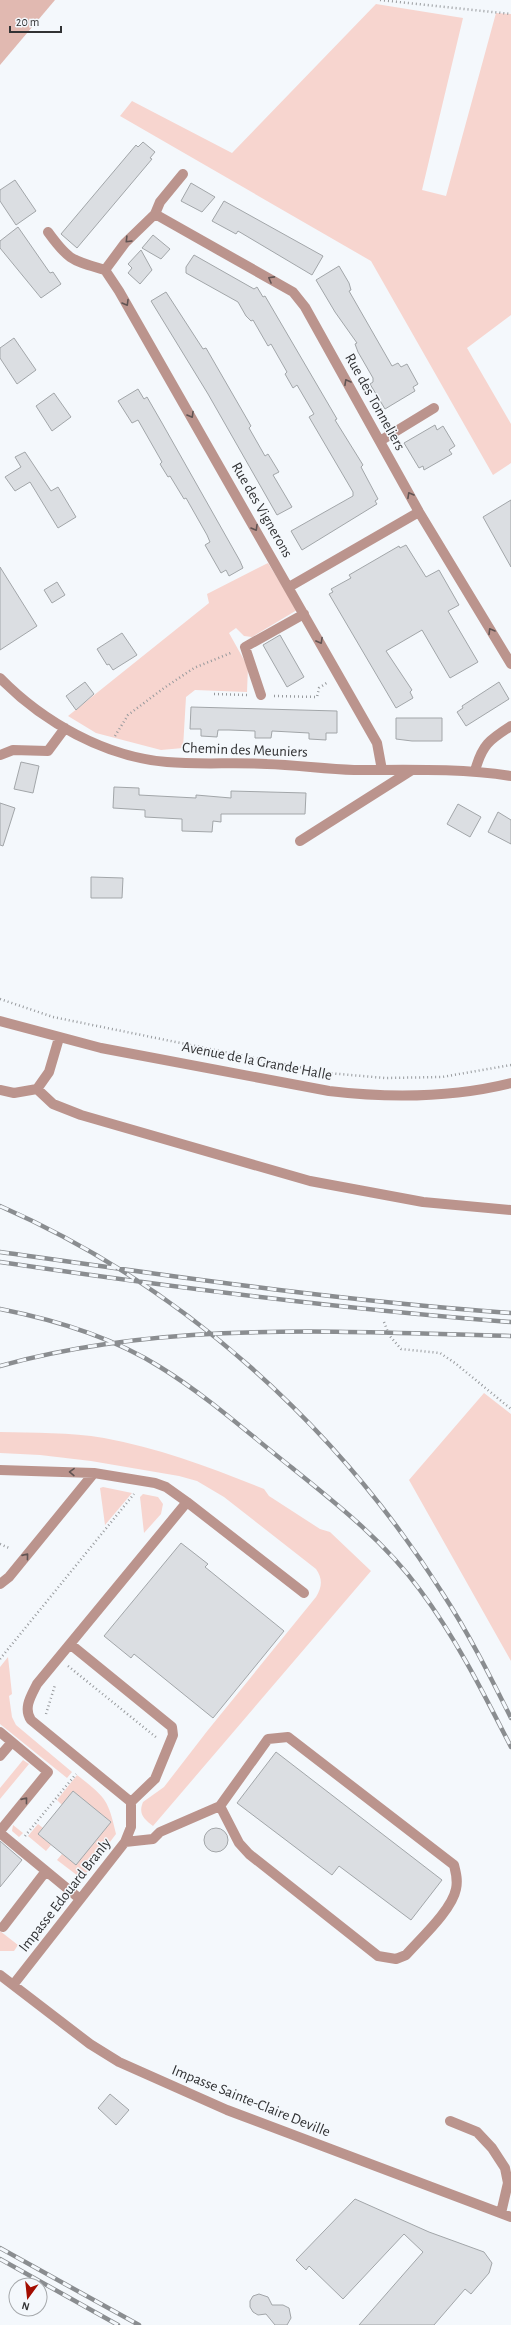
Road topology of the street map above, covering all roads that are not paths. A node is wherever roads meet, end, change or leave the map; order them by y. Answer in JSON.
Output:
{"nodes":[{"id":1,"x":183,"y":174,"type":"dead end"},
{"id":2,"x":155,"y":214,"type":"junction"},
{"id":3,"x":48,"y":232,"type":"dead end"},
{"id":4,"x":105,"y":270,"type":"junction"},
{"id":5,"x":434,"y":408,"type":"dead end"},
{"id":6,"x":380,"y":441,"type":"junction"},
{"id":7,"x":419,"y":512,"type":"junction"},
{"id":8,"x":289,"y":587,"type":"junction"},
{"id":9,"x":304,"y":614,"type":"junction"},
{"id":10,"x":511,"y":664,"type":"edge"},
{"id":11,"x":0,"y":678,"type":"edge"},
{"id":12,"x":261,"y":695,"type":"road end"},
{"id":13,"x":511,"y":726,"type":"edge"},
{"id":14,"x":65,"y":728,"type":"junction"},
{"id":15,"x":0,"y":755,"type":"edge"},
{"id":16,"x":382,"y":770,"type":"junction"},
{"id":17,"x":412,"y":770,"type":"junction"},
{"id":18,"x":475,"y":771,"type":"junction"},
{"id":19,"x":511,"y":776,"type":"edge"},
{"id":20,"x":300,"y":841,"type":"dead end"},
{"id":21,"x":0,"y":1021,"type":"edge"},
{"id":22,"x":59,"y":1038,"type":"junction"},
{"id":23,"x":511,"y":1083,"type":"edge"},
{"id":24,"x":37,"y":1089,"type":"junction"},
{"id":25,"x":0,"y":1090,"type":"edge"},
{"id":26,"x":511,"y":1210,"type":"edge"},
{"id":27,"x":0,"y":1470,"type":"edge"},
{"id":28,"x":94,"y":1473,"type":"junction"},
{"id":29,"x":187,"y":1502,"type":"junction"},
{"id":30,"x":0,"y":1584,"type":"edge"},
{"id":31,"x":304,"y":1593,"type":"dead end"},
{"id":32,"x":70,"y":1644,"type":"junction"},
{"id":33,"x":0,"y":1732,"type":"edge"},
{"id":34,"x":12,"y":1742,"type":"junction"},
{"id":35,"x":0,"y":1756,"type":"edge"},
{"id":36,"x":131,"y":1802,"type":"junction"},
{"id":37,"x":220,"y":1806,"type":"junction"},
{"id":38,"x":0,"y":1832,"type":"edge"},
{"id":39,"x":125,"y":1842,"type":"junction"},
{"id":40,"x":46,"y":1871,"type":"junction"},
{"id":41,"x":80,"y":1899,"type":"junction"},
{"id":42,"x":3,"y":1927,"type":"dead end"},
{"id":43,"x":0,"y":1975,"type":"edge"},
{"id":44,"x":13,"y":1985,"type":"junction"},
{"id":45,"x":450,"y":2121,"type":"dead end"},
{"id":46,"x":501,"y":2213,"type":"junction"},
{"id":47,"x":511,"y":2217,"type":"edge"}],
"edges":[{"from":1,"to":2,"type":"street"},
{"from":2,"to":4,"type":"street","one_way":true},
{"from":6,"to":2,"type":"street","name":"Rue des Tonneliers","one_way":true},
{"from":3,"to":4,"type":"street"},
{"from":4,"to":8,"type":"street","name":"Rue des Vignerons","one_way":true},
{"from":5,"to":6,"type":"street"},
{"from":7,"to":6,"type":"street","name":"Rue des Tonneliers","one_way":true},
{"from":7,"to":8,"type":"street"},
{"from":10,"to":7,"type":"street","name":"Rue des Tonneliers","one_way":true},
{"from":8,"to":9,"type":"street","name":"Rue des Vignerons"},
{"from":9,"to":12,"type":"street"},
{"from":9,"to":16,"type":"street","name":"Rue des Vignerons","one_way":true},
{"from":11,"to":14,"type":"street","name":"Chemin des Meuniers"},
{"from":13,"to":18,"type":"street"},
{"from":14,"to":15,"type":"street"},
{"from":14,"to":16,"type":"street","name":"Chemin des Meuniers"},
{"from":16,"to":17,"type":"street","name":"Chemin des Meuniers"},
{"from":17,"to":18,"type":"street","name":"Chemin des Meuniers"},
{"from":17,"to":20,"type":"street"},
{"from":18,"to":19,"type":"street","name":"Chemin des Meuniers"},
{"from":21,"to":22,"type":"street","name":"Avenue de la Grande Halle"},
{"from":22,"to":23,"type":"street","name":"Avenue de la Grande Halle"},
{"from":22,"to":24,"type":"street"},
{"from":24,"to":25,"type":"street"},
{"from":24,"to":26,"type":"street"},
{"from":28,"to":27,"type":"street","one_way":true},
{"from":28,"to":29,"type":"street"},
{"from":30,"to":28,"type":"street","one_way":true},
{"from":29,"to":31,"type":"street"},
{"from":29,"to":32,"type":"street"},
{"from":32,"to":36,"type":"street"},
{"from":32,"to":36,"type":"street"},
{"from":33,"to":34,"type":"street"},
{"from":34,"to":35,"type":"street"},
{"from":38,"to":34,"type":"street","one_way":true},
{"from":36,"to":39,"type":"street"},
{"from":37,"to":37,"type":"street"},
{"from":37,"to":39,"type":"street"},
{"from":38,"to":40,"type":"street"},
{"from":39,"to":41,"type":"street","name":"Impasse Edouard Branly"},
{"from":40,"to":41,"type":"street"},
{"from":40,"to":42,"type":"street"},
{"from":41,"to":44,"type":"street","name":"Impasse Edouard Branly"},
{"from":43,"to":44,"type":"street","name":"Impasse Sainte-Claire Deville"},
{"from":44,"to":46,"type":"street","name":"Impasse Sainte-Claire Deville"},
{"from":45,"to":46,"type":"street"},
{"from":46,"to":47,"type":"street","name":"Impasse Sainte-Claire Deville"}]}
